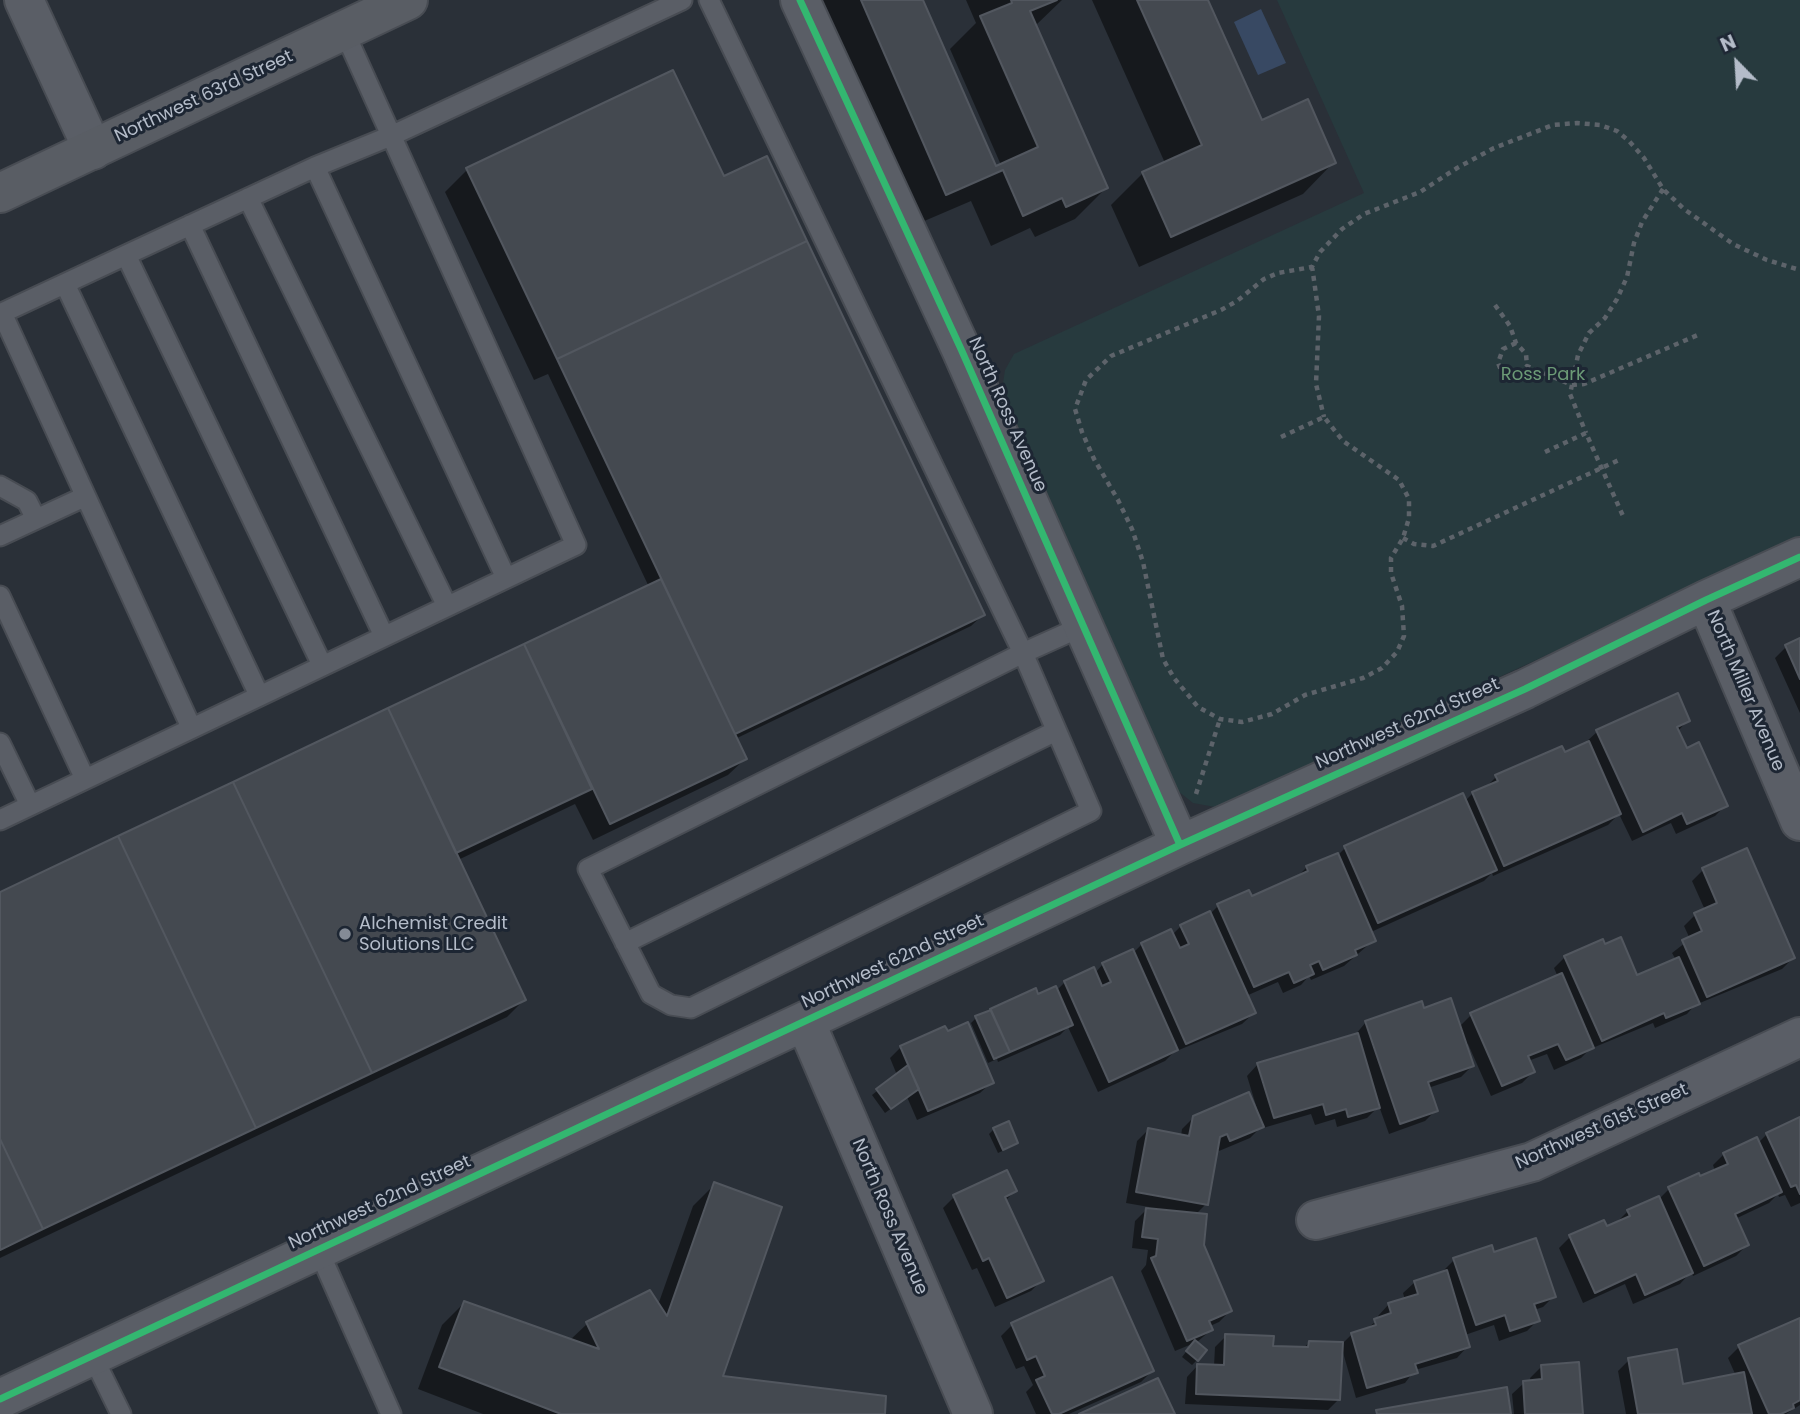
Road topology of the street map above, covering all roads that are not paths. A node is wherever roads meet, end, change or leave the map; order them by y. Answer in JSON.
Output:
{"nodes":[{"id":1,"x":24,"y":0,"type":"edge"},
{"id":2,"x":408,"y":0,"type":"edge"},
{"id":3,"x":682,"y":0,"type":"edge"},
{"id":4,"x":709,"y":0,"type":"edge"},
{"id":5,"x":800,"y":0,"type":"edge"},
{"id":6,"x":344,"y":31,"type":"junction"},
{"id":7,"x":393,"y":135,"type":"junction"},
{"id":8,"x":93,"y":150,"type":"junction"},
{"id":9,"x":315,"y":167,"type":"junction"},
{"id":10,"x":0,"y":193,"type":"edge"},
{"id":11,"x":248,"y":198,"type":"junction"},
{"id":12,"x":190,"y":225,"type":"junction"},
{"id":13,"x":126,"y":255,"type":"junction"},
{"id":14,"x":65,"y":284,"type":"junction"},
{"id":15,"x":1,"y":316,"type":"edge"},
{"id":16,"x":0,"y":486,"type":"edge"},
{"id":17,"x":84,"y":497,"type":"junction"},
{"id":18,"x":36,"y":519,"type":"junction"},
{"id":19,"x":0,"y":536,"type":"edge"},
{"id":20,"x":1800,"y":556,"type":"edge"},
{"id":21,"x":506,"y":578,"type":"junction"},
{"id":22,"x":0,"y":596,"type":"edge"},
{"id":23,"x":1706,"y":600,"type":"junction"},
{"id":24,"x":447,"y":606,"type":"junction"},
{"id":25,"x":1083,"y":626,"type":"junction"},
{"id":26,"x":384,"y":636,"type":"junction"},
{"id":27,"x":1023,"y":653,"type":"junction"},
{"id":28,"x":322,"y":665,"type":"junction"},
{"id":29,"x":259,"y":695,"type":"junction"},
{"id":30,"x":191,"y":727,"type":"junction"},
{"id":31,"x":1056,"y":731,"type":"junction"},
{"id":32,"x":0,"y":743,"type":"edge"},
{"id":33,"x":85,"y":779,"type":"junction"},
{"id":34,"x":30,"y":805,"type":"junction"},
{"id":35,"x":0,"y":820,"type":"edge"},
{"id":36,"x":1800,"y":821,"type":"edge"},
{"id":37,"x":1180,"y":845,"type":"junction"},
{"id":38,"x":625,"y":943,"type":"junction"},
{"id":39,"x":805,"y":1021,"type":"junction"},
{"id":40,"x":1800,"y":1037,"type":"edge"},
{"id":41,"x":1316,"y":1220,"type":"dead end"},
{"id":42,"x":318,"y":1249,"type":"junction"},
{"id":43,"x":92,"y":1355,"type":"junction"},
{"id":44,"x":0,"y":1399,"type":"edge"},
{"id":45,"x":121,"y":1414,"type":"edge"},
{"id":46,"x":391,"y":1414,"type":"edge"},
{"id":47,"x":973,"y":1414,"type":"edge"}],
"edges":[{"from":1,"to":8,"type":"street"},
{"from":2,"to":6,"type":"main road","name":"Northwest 63rd Street"},
{"from":3,"to":7,"type":"lane"},
{"from":4,"to":27,"type":"lane"},
{"from":5,"to":25,"type":"street","name":"North Ross Avenue"},
{"from":6,"to":7,"type":"lane"},
{"from":6,"to":8,"type":"main road","name":"Northwest 63rd Street"},
{"from":7,"to":9,"type":"lane"},
{"from":7,"to":21,"type":"lane"},
{"from":8,"to":10,"type":"main road","name":"Northwest 63rd Street"},
{"from":9,"to":11,"type":"lane"},
{"from":9,"to":21,"type":"lane"},
{"from":11,"to":12,"type":"lane"},
{"from":11,"to":24,"type":"lane"},
{"from":12,"to":13,"type":"lane"},
{"from":12,"to":26,"type":"lane"},
{"from":13,"to":14,"type":"lane"},
{"from":13,"to":28,"type":"lane"},
{"from":14,"to":15,"type":"lane"},
{"from":14,"to":29,"type":"lane"},
{"from":15,"to":17,"type":"lane"},
{"from":16,"to":18,"type":"lane"},
{"from":17,"to":18,"type":"lane"},
{"from":17,"to":30,"type":"lane"},
{"from":18,"to":19,"type":"lane"},
{"from":20,"to":23,"type":"street","name":"Northwest 62nd Street"},
{"from":21,"to":24,"type":"lane"},
{"from":22,"to":33,"type":"lane"},
{"from":23,"to":36,"type":"street","name":"North Miller Avenue"},
{"from":23,"to":37,"type":"street","name":"Northwest 62nd Street"},
{"from":24,"to":26,"type":"lane"},
{"from":25,"to":27,"type":"lane"},
{"from":25,"to":37,"type":"street","name":"North Ross Avenue"},
{"from":26,"to":28,"type":"lane"},
{"from":27,"to":31,"type":"lane"},
{"from":27,"to":38,"type":"lane"},
{"from":28,"to":29,"type":"lane"},
{"from":29,"to":30,"type":"lane"},
{"from":30,"to":33,"type":"lane"},
{"from":31,"to":38,"type":"lane"},
{"from":31,"to":38,"type":"lane"},
{"from":32,"to":34,"type":"lane"},
{"from":33,"to":34,"type":"lane"},
{"from":34,"to":35,"type":"lane"},
{"from":37,"to":39,"type":"street","name":"Northwest 62nd Street"},
{"from":39,"to":42,"type":"street","name":"Northwest 62nd Street"},
{"from":39,"to":47,"type":"street","name":"North Ross Avenue"},
{"from":40,"to":41,"type":"street","name":"Northwest 61st Street"},
{"from":42,"to":43,"type":"street","name":"Northwest 62nd Street"},
{"from":42,"to":46,"type":"lane"},
{"from":43,"to":44,"type":"street","name":"Northwest 62nd Street"},
{"from":43,"to":45,"type":"lane"}]}
